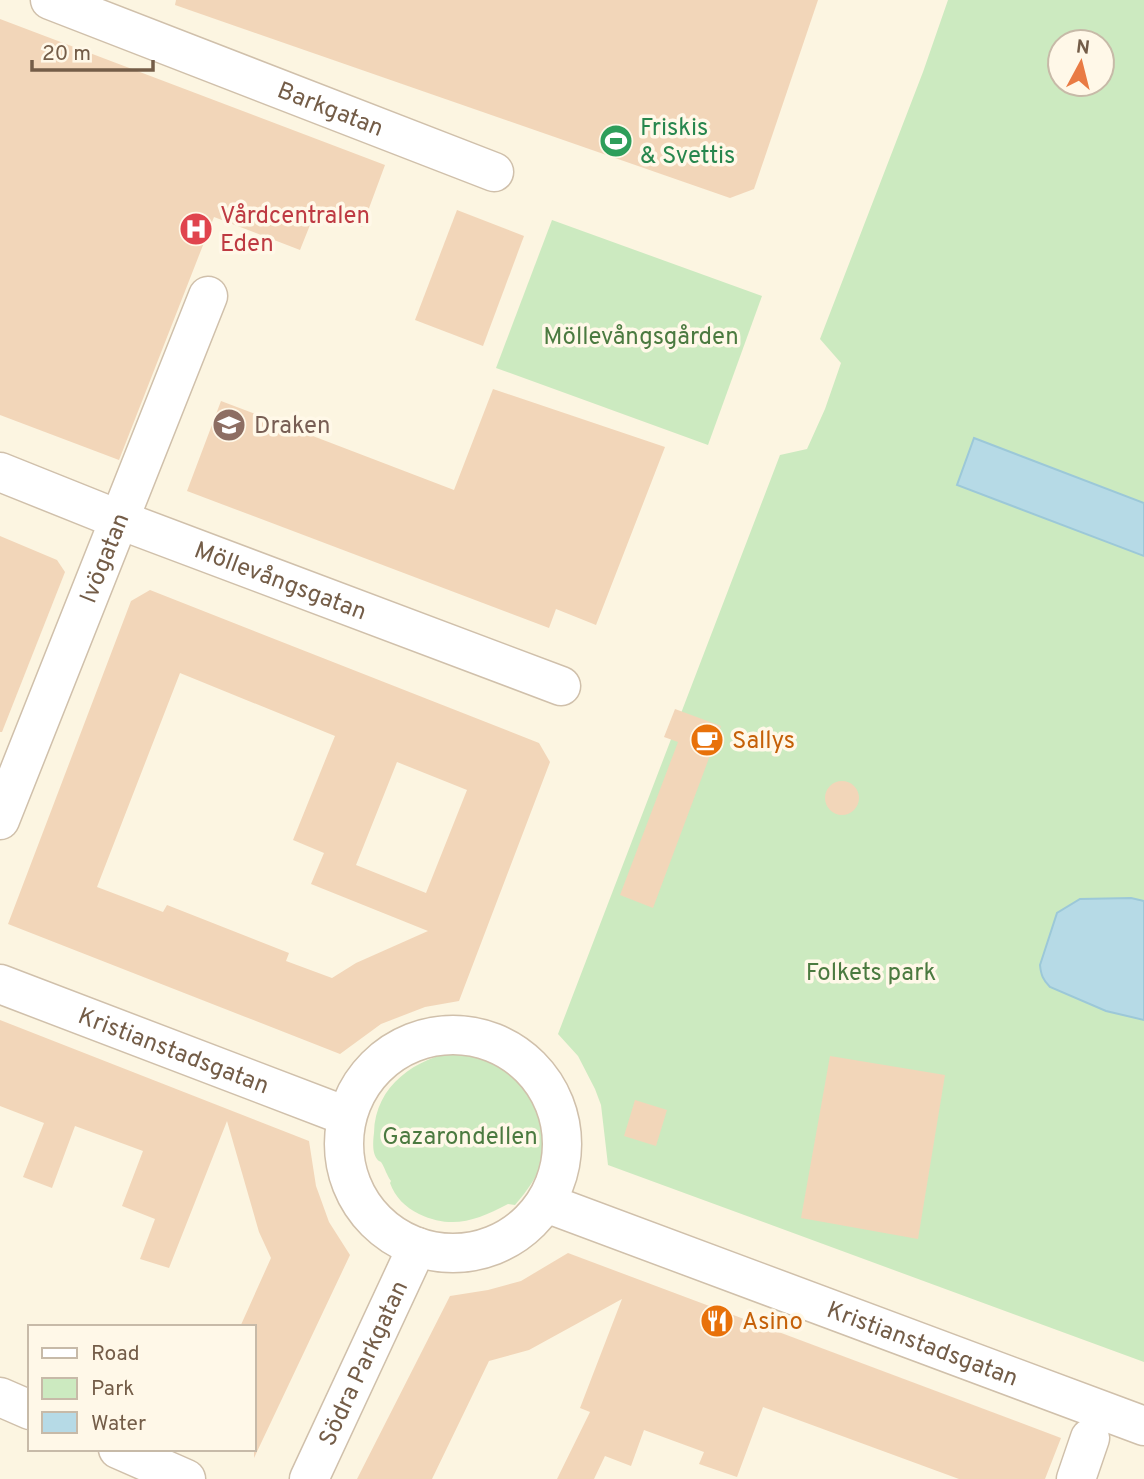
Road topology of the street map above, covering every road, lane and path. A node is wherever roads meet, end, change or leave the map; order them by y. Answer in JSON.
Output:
{"nodes":[{"id":1,"x":50,"y":0,"type":"edge"},
{"id":2,"x":494,"y":172,"type":"dead end"},
{"id":3,"x":208,"y":296,"type":"dead end"},
{"id":4,"x":0,"y":472,"type":"edge"},
{"id":5,"x":120,"y":520,"type":"junction"},
{"id":6,"x":561,"y":686,"type":"dead end"},
{"id":7,"x":0,"y":820,"type":"edge"},
{"id":8,"x":0,"y":984,"type":"edge"},
{"id":9,"x":346,"y":1116,"type":"junction"},
{"id":10,"x":545,"y":1203,"type":"junction"},
{"id":11,"x":417,"y":1247,"type":"junction"},
{"id":12,"x":0,"y":1397,"type":"edge"},
{"id":13,"x":28,"y":1409,"type":"edge"},
{"id":14,"x":1144,"y":1426,"type":"edge"},
{"id":15,"x":1090,"y":1438,"type":"dead end"},
{"id":16,"x":123,"y":1451,"type":"edge"},
{"id":17,"x":186,"y":1479,"type":"edge"},
{"id":18,"x":309,"y":1479,"type":"edge"},
{"id":19,"x":1076,"y":1479,"type":"edge"}],
"edges":[{"from":1,"to":2,"type":"street","name":"Barkgatan"},
{"from":3,"to":5,"type":"street","name":"Ivögatan"},
{"from":4,"to":5,"type":"street","name":"Möllevångsgatan"},
{"from":5,"to":6,"type":"street","name":"Möllevångsgatan"},
{"from":5,"to":7,"type":"street","name":"Ivögatan"},
{"from":8,"to":9,"type":"street","name":"Kristianstadsgatan"},
{"from":9,"to":10,"type":"street"},
{"from":9,"to":11,"type":"street"},
{"from":10,"to":11,"type":"street"},
{"from":10,"to":14,"type":"street","name":"Kristianstadsgatan"},
{"from":11,"to":18,"type":"street","name":"Södra Parkgatan"},
{"from":12,"to":13,"type":"street"},
{"from":15,"to":19,"type":"street"},
{"from":16,"to":17,"type":"street"}]}
